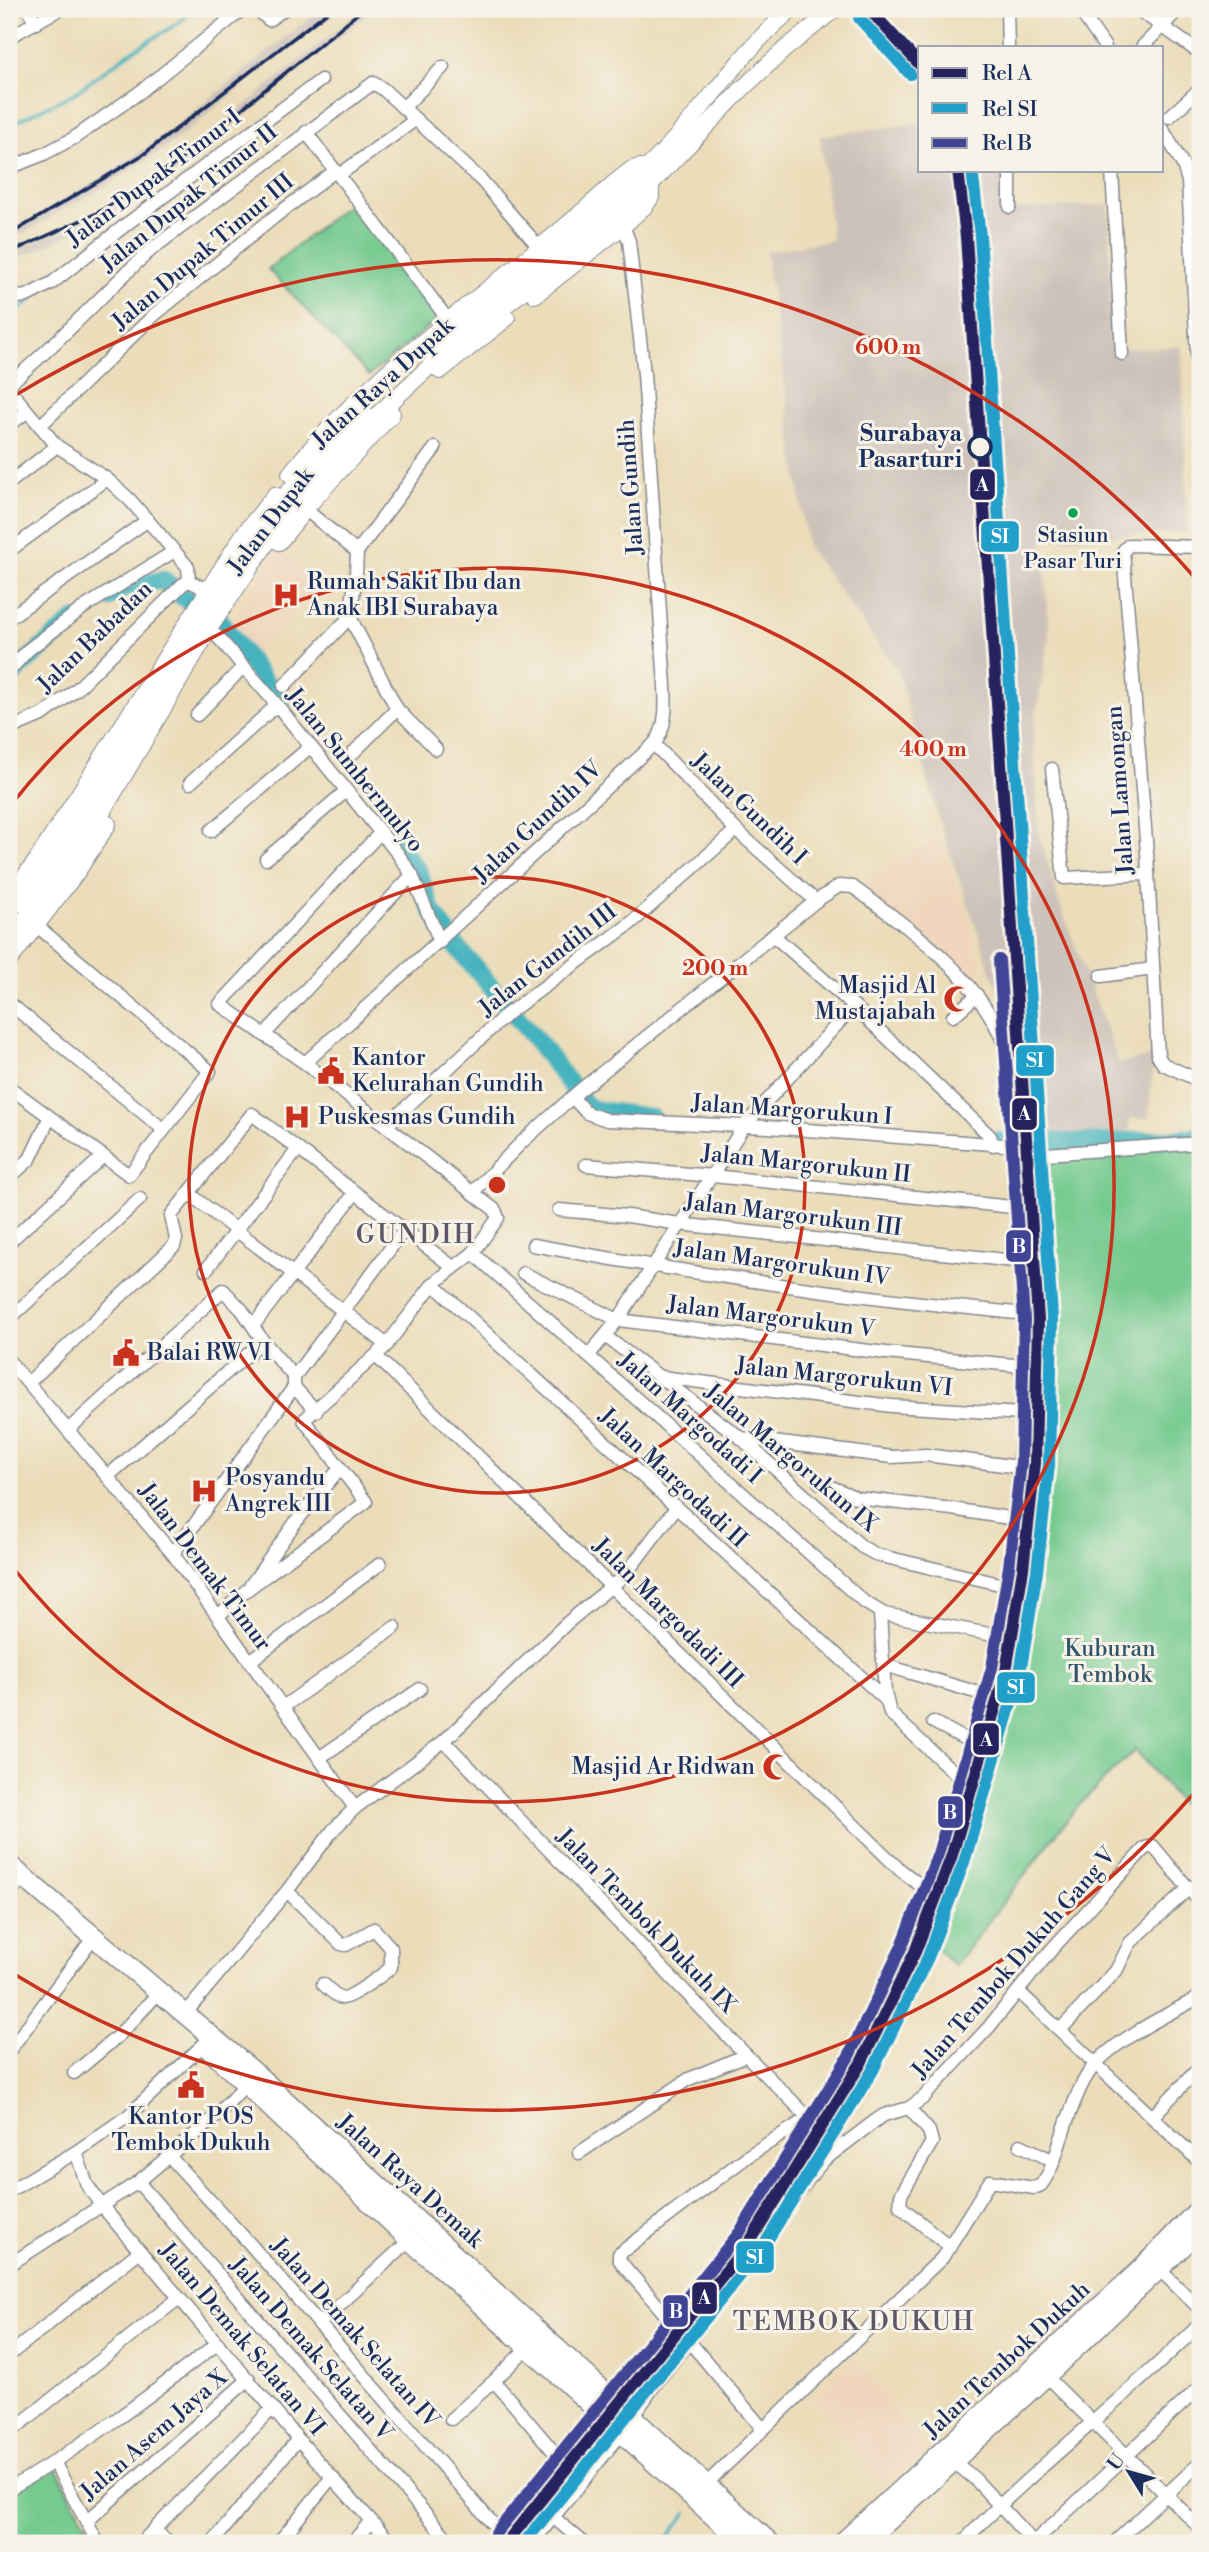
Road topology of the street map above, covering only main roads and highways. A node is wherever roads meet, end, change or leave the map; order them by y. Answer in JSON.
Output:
{"nodes":[{"id":1,"x":792,"y":9,"type":"edge"},
{"id":2,"x":835,"y":9,"type":"edge"},
{"id":3,"x":767,"y":34,"type":"junction"},
{"id":4,"x":785,"y":49,"type":"junction"},
{"id":5,"x":650,"y":166,"type":"junction"},
{"id":6,"x":651,"y":184,"type":"junction"},
{"id":7,"x":513,"y":306,"type":"junction"},
{"id":8,"x":390,"y":409,"type":"junction"},
{"id":9,"x":272,"y":517,"type":"junction"},
{"id":10,"x":211,"y":616,"type":"junction"},
{"id":11,"x":9,"y":897,"type":"edge"},
{"id":12,"x":9,"y":923,"type":"edge"},
{"id":13,"x":9,"y":940,"type":"edge"},
{"id":14,"x":9,"y":961,"type":"edge"},
{"id":15,"x":9,"y":1865,"type":"edge"},
{"id":16,"x":11,"y":1887,"type":"edge"},
{"id":17,"x":360,"y":2181,"type":"junction"},
{"id":18,"x":1200,"y":2208,"type":"edge"},
{"id":19,"x":1189,"y":2234,"type":"edge"},
{"id":20,"x":610,"y":2411,"type":"junction"},
{"id":21,"x":626,"y":2426,"type":"junction"},
{"id":22,"x":743,"y":2543,"type":"edge"},
{"id":23,"x":770,"y":2543,"type":"edge"},
{"id":24,"x":842,"y":2543,"type":"edge"},
{"id":25,"x":864,"y":2543,"type":"edge"}],
"edges":[{"from":1,"to":3,"type":"main road","name":"Jalan Raya Dupak"},
{"from":2,"to":4,"type":"main road","name":"Jalan Raya Dupak"},
{"from":3,"to":4,"type":"main road"},
{"from":3,"to":5,"type":"main road","name":"Jalan Raya Dupak"},
{"from":4,"to":6,"type":"main road","name":"Jalan Raya Dupak"},
{"from":5,"to":9,"type":"main road","name":"Jalan Raya Dupak"},
{"from":5,"to":9,"type":"main road","name":"Jalan Dupak"},
{"from":6,"to":7,"type":"main road","name":"Jalan Raya Dupak"},
{"from":6,"to":7,"type":"main road"},
{"from":7,"to":8,"type":"main road","name":"Jalan Raya Dupak"},
{"from":8,"to":9,"type":"main road","name":"Jalan Raya Dupak"},
{"from":8,"to":10,"type":"main road","name":"Jalan Dupak"},
{"from":9,"to":10,"type":"main road","name":"Jalan Raya Dupak"},
{"from":9,"to":10,"type":"main road","name":"Jalan Dupak"},
{"from":10,"to":11,"type":"main road","name":"Jalan Dupak"},
{"from":10,"to":12,"type":"main road","name":"Jalan Raya Dupak"},
{"from":10,"to":13,"type":"main road","name":"Jalan Raya Dupak"},
{"from":10,"to":14,"type":"main road","name":"Jalan Dupak"},
{"from":15,"to":17,"type":"highway","name":"Jalan Raya Demak"},
{"from":16,"to":17,"type":"highway","name":"Jalan Raya Demak"},
{"from":17,"to":20,"type":"highway","name":"Jalan Raya Demak"},
{"from":17,"to":20,"type":"highway","name":"Jalan Raya Demak"},
{"from":18,"to":19,"type":"highway","name":"Jalan Tembok Dukuh"},
{"from":19,"to":24,"type":"highway","name":"Jalan Tembok Dukuh"},
{"from":19,"to":25,"type":"highway","name":"Jalan Tembok Dukuh"},
{"from":20,"to":21,"type":"highway","name":"Jalan Raya Demak"},
{"from":21,"to":22,"type":"highway","name":"Jalan Raya Demak"},
{"from":21,"to":23,"type":"highway","name":"Jalan Raya Demak"}]}
